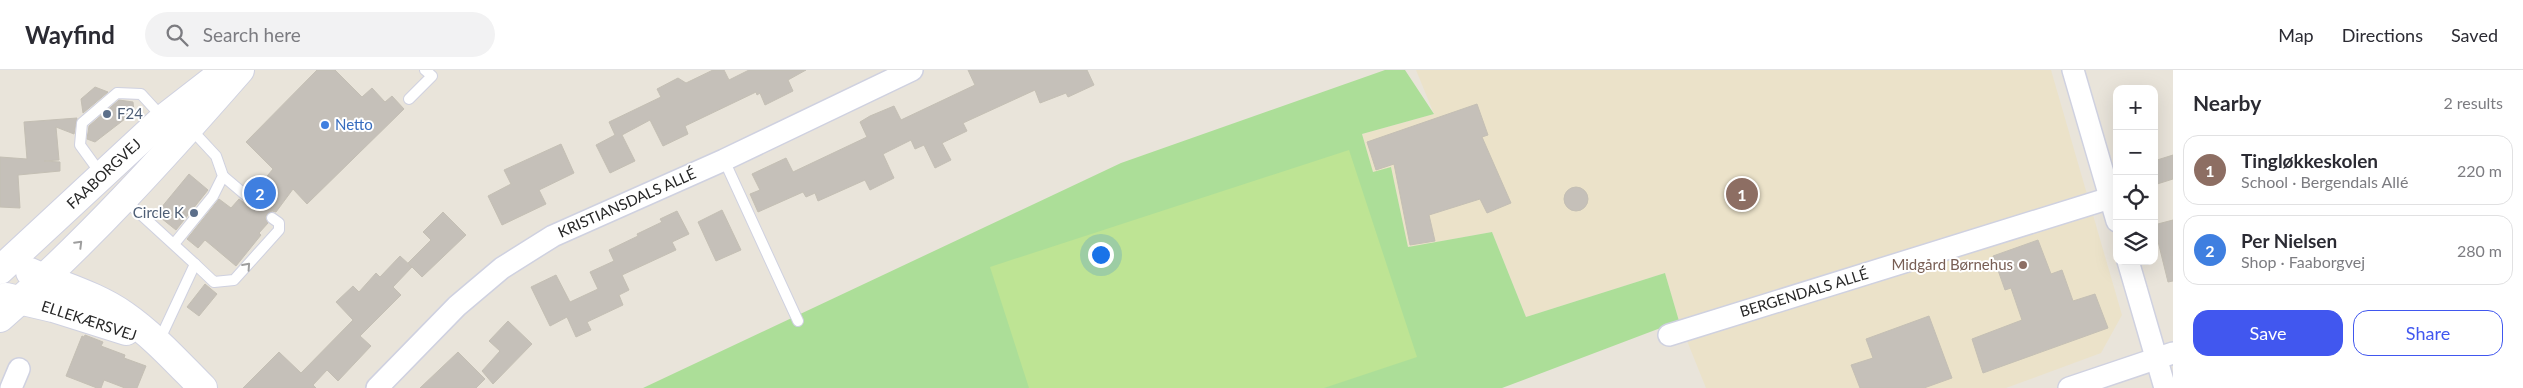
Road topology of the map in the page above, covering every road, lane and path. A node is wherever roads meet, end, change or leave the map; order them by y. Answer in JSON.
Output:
{"nodes":[{"id":1,"x":226,"y":70,"type":"edge"},
{"id":2,"x":240,"y":70,"type":"edge"},
{"id":3,"x":425,"y":70,"type":"edge"},
{"id":4,"x":912,"y":70,"type":"edge"},
{"id":5,"x":2073,"y":70,"type":"edge"},
{"id":6,"x":409,"y":100,"type":"dead end"},
{"id":7,"x":164,"y":118,"type":"junction"},
{"id":8,"x":190,"y":127,"type":"junction"},
{"id":9,"x":724,"y":160,"type":"junction"},
{"id":10,"x":102,"y":175,"type":"junction"},
{"id":11,"x":222,"y":176,"type":"junction"},
{"id":12,"x":249,"y":198,"type":"dead end"},
{"id":13,"x":2110,"y":198,"type":"junction"},
{"id":14,"x":124,"y":199,"type":"junction"},
{"id":15,"x":272,"y":218,"type":"dead end"},
{"id":16,"x":2117,"y":220,"type":"edge"},
{"id":17,"x":174,"y":244,"type":"junction"},
{"id":18,"x":195,"y":264,"type":"junction"},
{"id":19,"x":3,"y":265,"type":"edge"},
{"id":20,"x":2130,"y":265,"type":"edge"},
{"id":21,"x":45,"y":279,"type":"junction"},
{"id":22,"x":10,"y":298,"type":"edge"},
{"id":23,"x":0,"y":318,"type":"edge"},
{"id":24,"x":798,"y":321,"type":"dead end"},
{"id":25,"x":1669,"y":335,"type":"dead end"},
{"id":26,"x":158,"y":344,"type":"junction"},
{"id":27,"x":2165,"y":355,"type":"edge"},
{"id":28,"x":203,"y":388,"type":"edge"},
{"id":29,"x":377,"y":388,"type":"edge"},
{"id":30,"x":2069,"y":388,"type":"edge"},
{"id":31,"x":2164,"y":388,"type":"edge"}],
"edges":[{"from":1,"to":7,"type":"main road","name":"FAABORGVEJ"},
{"from":2,"to":8,"type":"main road","name":"FAABORGVEJ"},
{"from":3,"to":6,"type":"lane"},
{"from":4,"to":9,"type":"street","name":"KRISTIANSDALS ALLÉ"},
{"from":5,"to":13,"type":"street"},
{"from":7,"to":10,"type":"main road","name":"FAABORGVEJ"},
{"from":7,"to":10,"type":"lane"},
{"from":8,"to":11,"type":"lane"},
{"from":8,"to":14,"type":"main road","name":"FAABORGVEJ"},
{"from":9,"to":24,"type":"lane"},
{"from":9,"to":29,"type":"street","name":"KRISTIANSDALS ALLÉ"},
{"from":10,"to":19,"type":"main road","name":"FAABORGVEJ"},
{"from":11,"to":12,"type":"lane"},
{"from":11,"to":17,"type":"lane"},
{"from":13,"to":16,"type":"street"},
{"from":13,"to":25,"type":"street","name":"BERGENDALS ALLÉ"},
{"from":14,"to":17,"type":"lane"},
{"from":21,"to":14,"type":"main road","name":"FAABORGVEJ","one_way":true},
{"from":18,"to":15,"type":"lane","one_way":true},
{"from":17,"to":18,"type":"lane"},
{"from":18,"to":26,"type":"lane"},
{"from":19,"to":21,"type":"main road","name":"ELLEKÆRSVEJ"},
{"from":20,"to":27,"type":"street"},
{"from":21,"to":22,"type":"main road","name":"FAABORGVEJ"},
{"from":21,"to":26,"type":"main road","name":"ELLEKÆRSVEJ"},
{"from":22,"to":23,"type":"main road","name":"FAABORGVEJ"},
{"from":22,"to":26,"type":"main road","name":"ELLEKÆRSVEJ"},
{"from":26,"to":28,"type":"main road","name":"ELLEKÆRSVEJ"},
{"from":27,"to":30,"type":"street"},
{"from":27,"to":31,"type":"street"}]}
